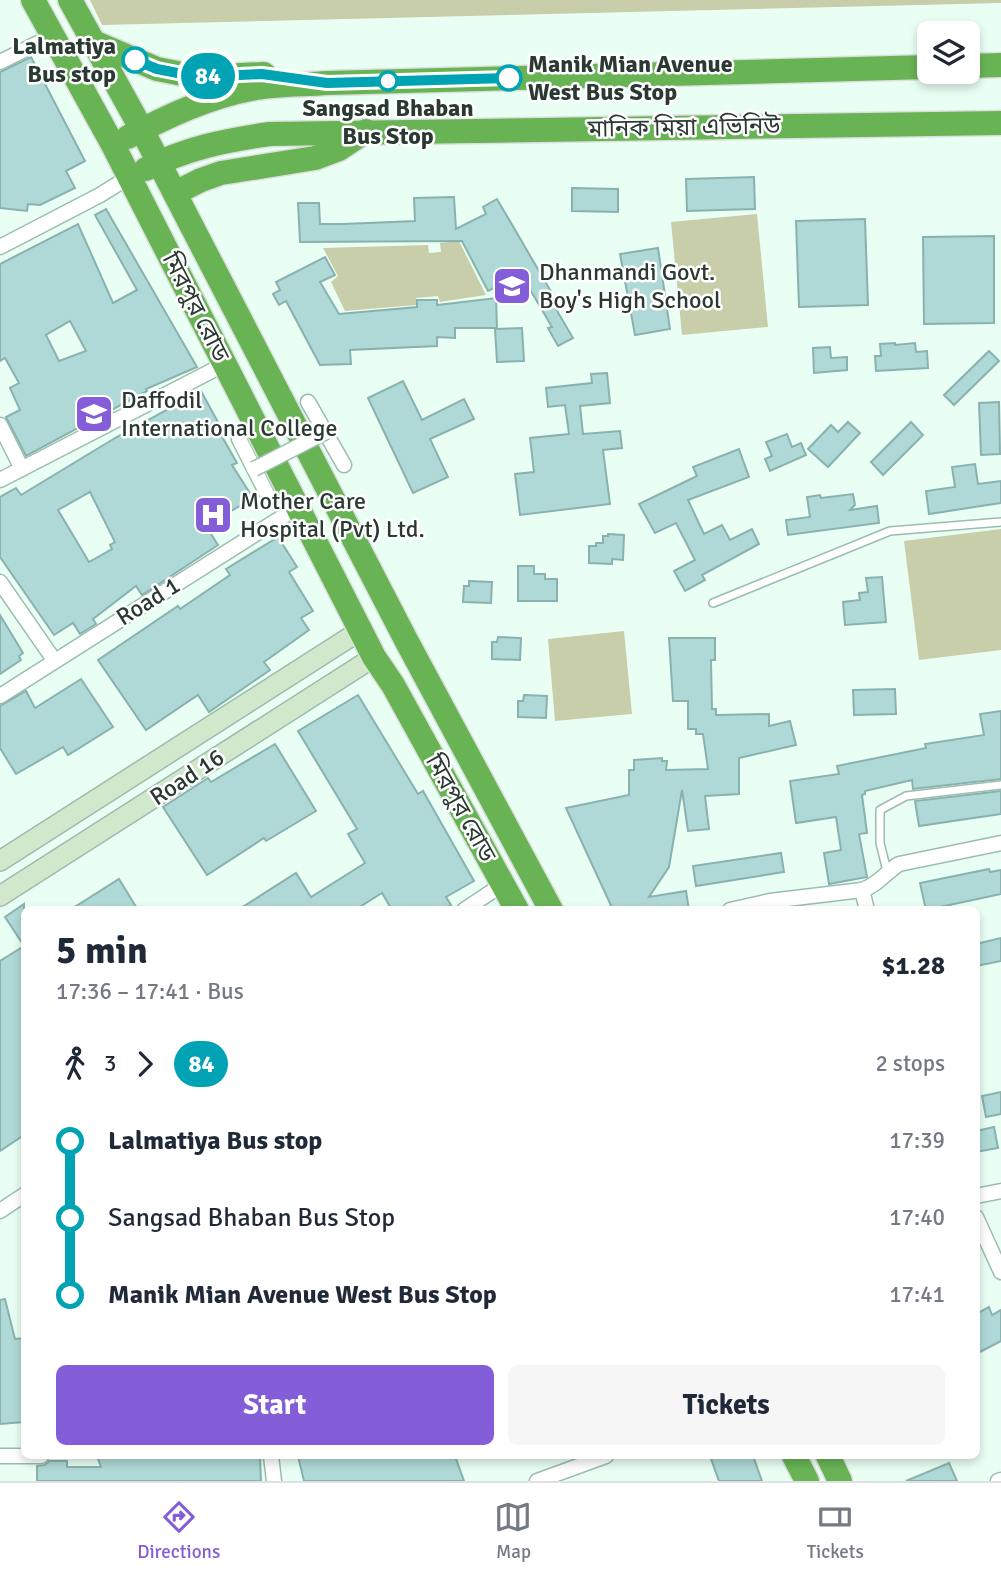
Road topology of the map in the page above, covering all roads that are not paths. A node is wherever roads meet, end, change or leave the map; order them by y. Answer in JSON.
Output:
{"nodes":[{"id":1,"x":33,"y":0,"type":"edge"},
{"id":2,"x":70,"y":0,"type":"edge"},
{"id":3,"x":52,"y":36,"type":"junction"},
{"id":4,"x":91,"y":41,"type":"junction"},
{"id":5,"x":0,"y":62,"type":"edge"},
{"id":6,"x":1001,"y":65,"type":"edge"},
{"id":7,"x":980,"y":66,"type":"edge"},
{"id":8,"x":917,"y":67,"type":"edge"},
{"id":9,"x":327,"y":83,"type":"junction"},
{"id":10,"x":1001,"y":123,"type":"edge"},
{"id":11,"x":142,"y":130,"type":"junction"},
{"id":12,"x":366,"y":131,"type":"junction"},
{"id":13,"x":113,"y":145,"type":"junction"},
{"id":14,"x":159,"y":162,"type":"junction"},
{"id":15,"x":130,"y":177,"type":"junction"},
{"id":16,"x":174,"y":193,"type":"junction"},
{"id":17,"x":0,"y":247,"type":"edge"},
{"id":18,"x":225,"y":364,"type":"junction"},
{"id":19,"x":308,"y":402,"type":"dead end"},
{"id":20,"x":0,"y":425,"type":"edge"},
{"id":21,"x":326,"y":432,"type":"junction"},
{"id":22,"x":239,"y":439,"type":"dead end"},
{"id":23,"x":344,"y":465,"type":"dead end"},
{"id":24,"x":22,"y":469,"type":"junction"},
{"id":25,"x":254,"y":469,"type":"junction"},
{"id":26,"x":0,"y":480,"type":"edge"},
{"id":27,"x":270,"y":500,"type":"dead end"},
{"id":28,"x":298,"y":507,"type":"junction"},
{"id":29,"x":1001,"y":522,"type":"edge"},
{"id":30,"x":0,"y":582,"type":"edge"},
{"id":31,"x":713,"y":603,"type":"dead end"},
{"id":32,"x":360,"y":630,"type":"junction"},
{"id":33,"x":406,"y":640,"type":"junction"},
{"id":34,"x":374,"y":657,"type":"junction"},
{"id":35,"x":54,"y":660,"type":"junction"},
{"id":36,"x":0,"y":696,"type":"edge"},
{"id":37,"x":1001,"y":785,"type":"edge"},
{"id":38,"x":40,"y":835,"type":"junction"},
{"id":39,"x":1001,"y":843,"type":"edge"},
{"id":40,"x":57,"y":860,"type":"junction"},
{"id":41,"x":0,"y":861,"type":"edge"},
{"id":42,"x":887,"y":871,"type":"junction"},
{"id":43,"x":503,"y":884,"type":"junction"},
{"id":44,"x":862,"y":890,"type":"junction"},
{"id":45,"x":0,"y":896,"type":"edge"},
{"id":46,"x":470,"y":906,"type":"edge"},
{"id":47,"x":515,"y":906,"type":"edge"},
{"id":48,"x":549,"y":906,"type":"edge"},
{"id":49,"x":748,"y":906,"type":"edge"},
{"id":50,"x":865,"y":906,"type":"edge"},
{"id":51,"x":1001,"y":1191,"type":"edge"},
{"id":52,"x":980,"y":1195,"type":"edge"},
{"id":53,"x":21,"y":1197,"type":"edge"},
{"id":54,"x":0,"y":1211,"type":"edge"},
{"id":55,"x":980,"y":1226,"type":"edge"},
{"id":56,"x":1001,"y":1272,"type":"edge"},
{"id":57,"x":0,"y":1456,"type":"edge"},
{"id":58,"x":21,"y":1456,"type":"edge"},
{"id":59,"x":271,"y":1459,"type":"edge"},
{"id":60,"x":598,"y":1459,"type":"edge"},
{"id":61,"x":796,"y":1459,"type":"edge"},
{"id":62,"x":830,"y":1459,"type":"edge"},
{"id":63,"x":274,"y":1481,"type":"edge"},
{"id":64,"x":537,"y":1481,"type":"edge"},
{"id":65,"x":807,"y":1481,"type":"edge"},
{"id":66,"x":841,"y":1481,"type":"edge"}],
"edges":[{"from":1,"to":3,"type":"highway","name":"মিরপুর রোড"},
{"from":2,"to":4,"type":"highway","name":"মিরপুর রোড"},
{"from":3,"to":5,"type":"street"},
{"from":3,"to":13,"type":"highway","name":"মিরপুর রোড"},
{"from":4,"to":9,"type":"highway"},
{"from":4,"to":11,"type":"highway","name":"মিরপুর রোড"},
{"from":6,"to":7,"type":"highway"},
{"from":8,"to":9,"type":"highway"},
{"from":9,"to":11,"type":"highway"},
{"from":10,"to":12,"type":"highway","name":"মানিক মিয়া এভিনিউ"},
{"from":11,"to":13,"type":"highway"},
{"from":11,"to":14,"type":"highway","name":"মিরপুর রোড"},
{"from":12,"to":14,"type":"highway","name":"মানিক মিয়া এভিনিউ"},
{"from":12,"to":16,"type":"highway"},
{"from":13,"to":15,"type":"highway","name":"মিরপুর রোড"},
{"from":14,"to":15,"type":"highway","name":"মানিক মিয়া এভিনিউ"},
{"from":14,"to":16,"type":"highway","name":"মিরপুর রোড"},
{"from":15,"to":17,"type":"street"},
{"from":15,"to":18,"type":"highway","name":"মিরপুর রোড"},
{"from":16,"to":33,"type":"highway","name":"মিরপুর রোড"},
{"from":18,"to":24,"type":"street"},
{"from":18,"to":28,"type":"highway","name":"মিরপুর রোড"},
{"from":19,"to":21,"type":"street"},
{"from":20,"to":24,"type":"street"},
{"from":21,"to":23,"type":"street"},
{"from":21,"to":25,"type":"street","bridge":true},
{"from":22,"to":25,"type":"street"},
{"from":24,"to":26,"type":"street"},
{"from":25,"to":27,"type":"street"},
{"from":28,"to":32,"type":"highway","name":"মিরপুর রোড"},
{"from":28,"to":35,"type":"street","name":"Road 1"},
{"from":29,"to":31,"type":"lane"},
{"from":30,"to":35,"type":"street"},
{"from":32,"to":34,"type":"highway","name":"মিরপুর রোড"},
{"from":32,"to":38,"type":"main road","name":"Road 16"},
{"from":33,"to":34,"type":"highway"},
{"from":33,"to":48,"type":"highway","name":"মিরপুর রোড"},
{"from":34,"to":40,"type":"main road","name":"Road 16"},
{"from":34,"to":43,"type":"highway","name":"মিরপুর রোড"},
{"from":35,"to":36,"type":"street","name":"Road 1"},
{"from":37,"to":42,"type":"lane"},
{"from":38,"to":40,"type":"main road"},
{"from":38,"to":41,"type":"main road","name":"Road 16"},
{"from":39,"to":42,"type":"street"},
{"from":40,"to":45,"type":"main road","name":"Road 16"},
{"from":42,"to":44,"type":"street"},
{"from":43,"to":46,"type":"street"},
{"from":43,"to":47,"type":"highway","name":"মিরপুর রোড"},
{"from":44,"to":49,"type":"street"},
{"from":44,"to":50,"type":"street"},
{"from":51,"to":52,"type":"street"},
{"from":53,"to":54,"type":"street"},
{"from":55,"to":56,"type":"street"},
{"from":57,"to":58,"type":"street"},
{"from":59,"to":63,"type":"street"},
{"from":60,"to":64,"type":"street"},
{"from":61,"to":65,"type":"highway"},
{"from":62,"to":66,"type":"highway"}]}
